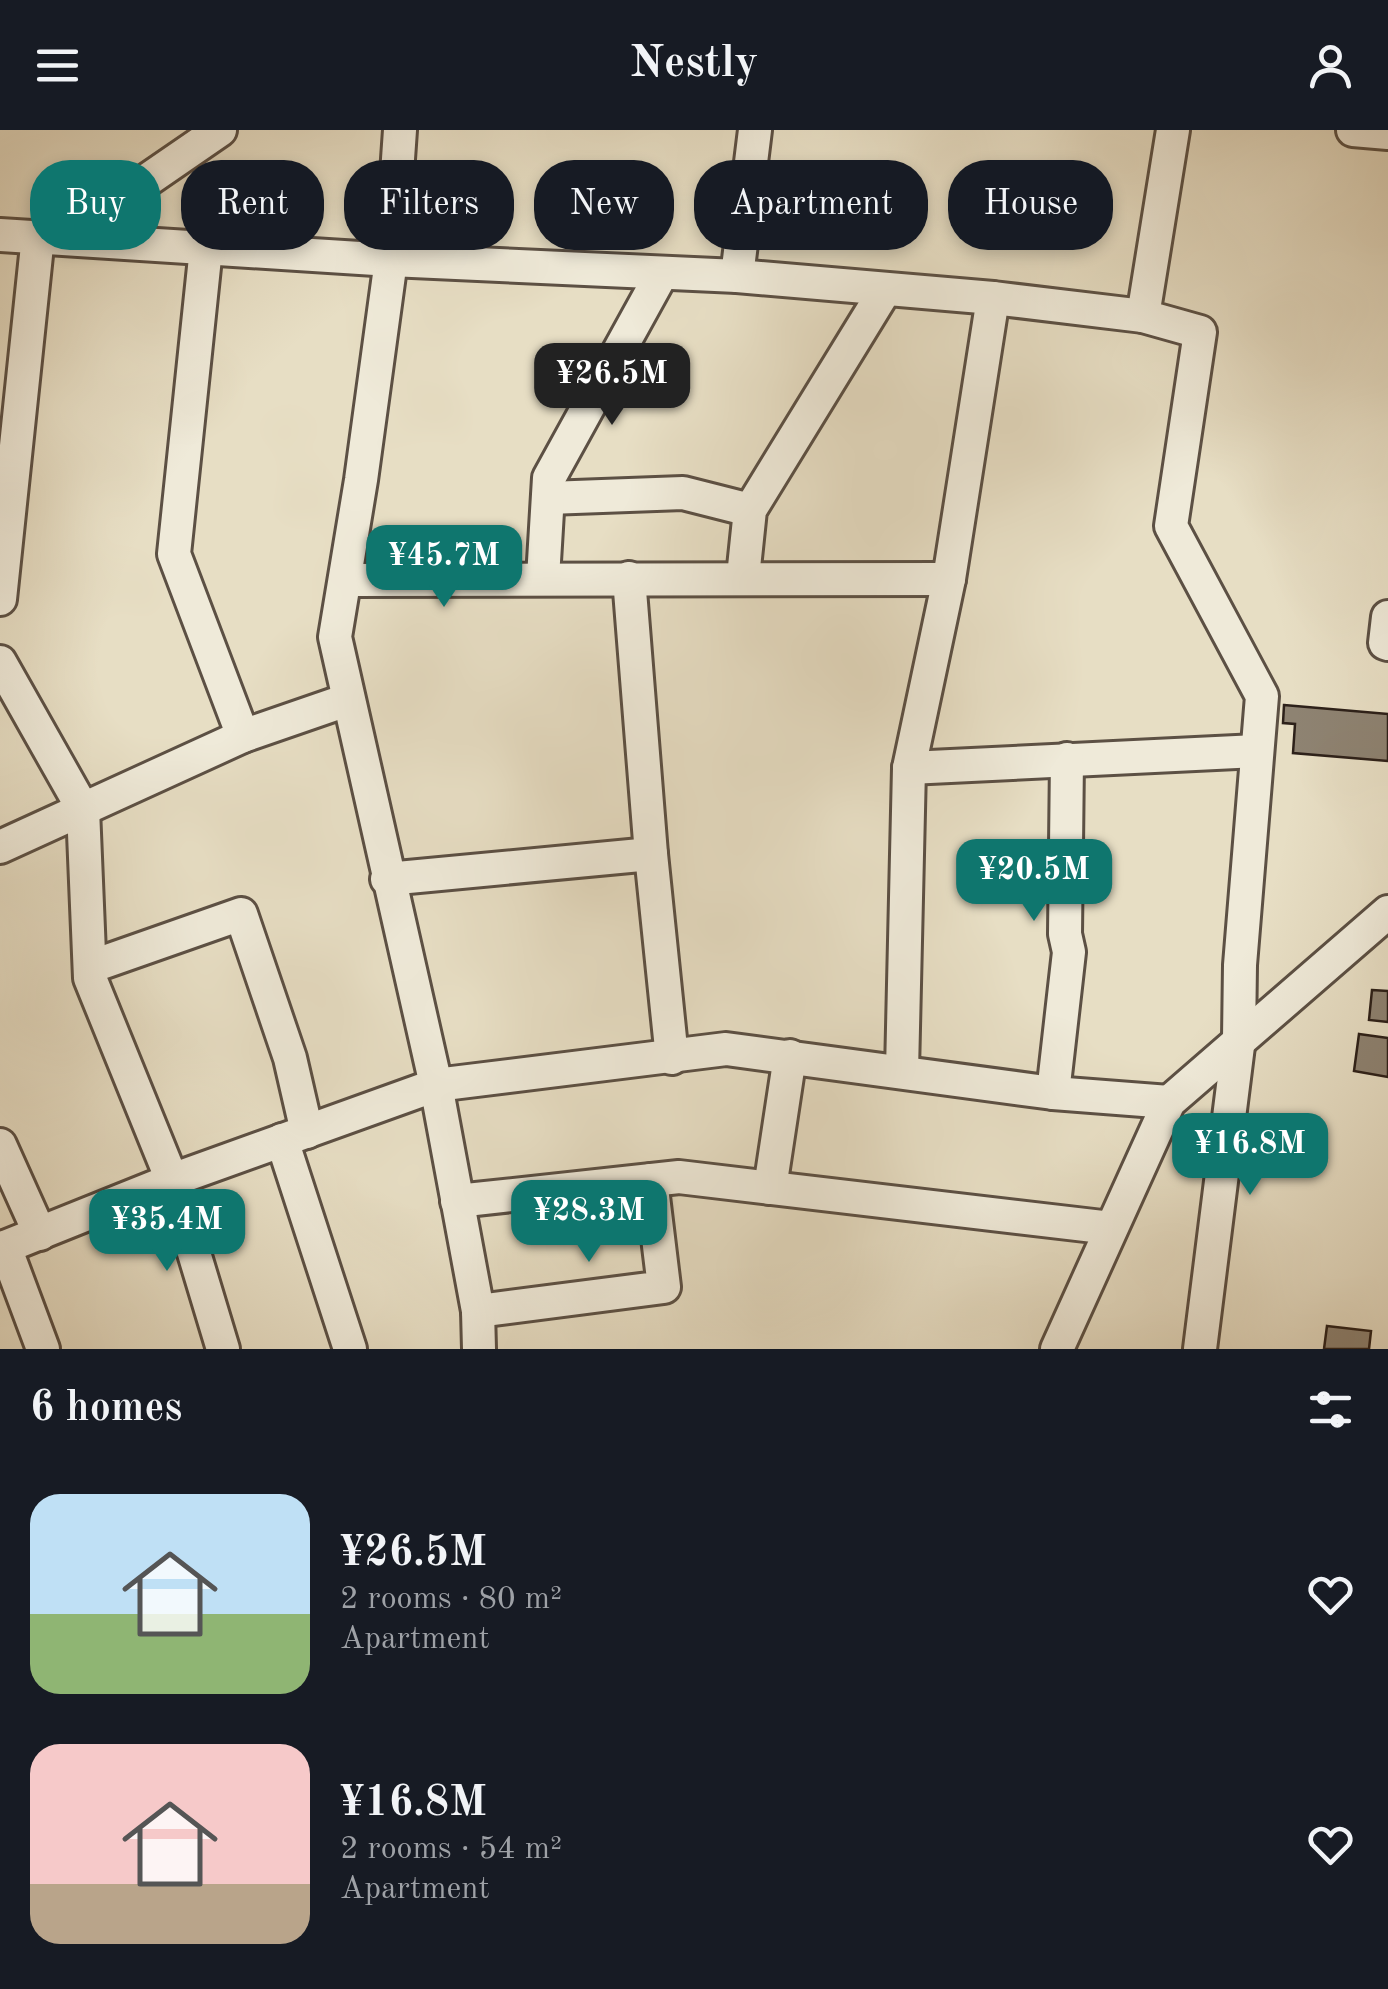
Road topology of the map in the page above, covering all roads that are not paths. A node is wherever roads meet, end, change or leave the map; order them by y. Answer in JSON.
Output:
{"nodes":[{"id":1,"x":220,"y":130,"type":"edge"},
{"id":2,"x":400,"y":130,"type":"edge"},
{"id":3,"x":755,"y":130,"type":"edge"},
{"id":4,"x":1174,"y":130,"type":"edge"},
{"id":5,"x":1353,"y":130,"type":"edge"},
{"id":6,"x":1388,"y":133,"type":"edge"},
{"id":7,"x":161,"y":171,"type":"edge"},
{"id":8,"x":0,"y":235,"type":"edge"},
{"id":9,"x":30,"y":236,"type":"edge"},
{"id":10,"x":37,"y":250,"type":"edge"},
{"id":11,"x":206,"y":250,"type":"edge"},
{"id":12,"x":237,"y":250,"type":"edge"},
{"id":13,"x":390,"y":260,"type":"junction"},
{"id":14,"x":662,"y":273,"type":"junction"},
{"id":15,"x":737,"y":276,"type":"junction"},
{"id":16,"x":885,"y":290,"type":"junction"},
{"id":17,"x":993,"y":298,"type":"junction"},
{"id":18,"x":1142,"y":316,"type":"junction"},
{"id":19,"x":548,"y":498,"type":"junction"},
{"id":20,"x":750,"y":510,"type":"junction"},
{"id":21,"x":743,"y":577,"type":"junction"},
{"id":22,"x":543,"y":578,"type":"junction"},
{"id":23,"x":629,"y":578,"type":"junction"},
{"id":24,"x":948,"y":579,"type":"junction"},
{"id":25,"x":345,"y":580,"type":"junction"},
{"id":26,"x":0,"y":599,"type":"edge"},
{"id":27,"x":1388,"y":617,"type":"edge"},
{"id":28,"x":1388,"y":644,"type":"edge"},
{"id":29,"x":0,"y":662,"type":"edge"},
{"id":30,"x":347,"y":700,"type":"junction"},
{"id":31,"x":243,"y":736,"type":"junction"},
{"id":32,"x":1257,"y":752,"type":"junction"},
{"id":33,"x":1067,"y":759,"type":"junction"},
{"id":34,"x":909,"y":768,"type":"junction"},
{"id":35,"x":83,"y":808,"type":"junction"},
{"id":36,"x":0,"y":847,"type":"edge"},
{"id":37,"x":651,"y":854,"type":"junction"},
{"id":38,"x":388,"y":879,"type":"junction"},
{"id":39,"x":1388,"y":912,"type":"edge"},
{"id":40,"x":90,"y":967,"type":"junction"},
{"id":41,"x":1238,"y":1038,"type":"junction"},
{"id":42,"x":790,"y":1056,"type":"junction"},
{"id":43,"x":672,"y":1058,"type":"junction"},
{"id":44,"x":902,"y":1071,"type":"junction"},
{"id":45,"x":436,"y":1085,"type":"junction"},
{"id":46,"x":1053,"y":1092,"type":"junction"},
{"id":47,"x":1168,"y":1102,"type":"junction"},
{"id":48,"x":294,"y":1136,"type":"junction"},
{"id":49,"x":0,"y":1146,"type":"edge"},
{"id":50,"x":172,"y":1180,"type":"junction"},
{"id":51,"x":650,"y":1180,"type":"junction"},
{"id":52,"x":770,"y":1188,"type":"junction"},
{"id":53,"x":457,"y":1201,"type":"junction"},
{"id":54,"x":1112,"y":1228,"type":"junction"},
{"id":55,"x":40,"y":1234,"type":"junction"},
{"id":56,"x":3,"y":1248,"type":"edge"},
{"id":57,"x":478,"y":1312,"type":"junction"},
{"id":58,"x":43,"y":1349,"type":"edge"},
{"id":59,"x":223,"y":1349,"type":"edge"},
{"id":60,"x":350,"y":1349,"type":"edge"},
{"id":61,"x":479,"y":1349,"type":"edge"},
{"id":62,"x":1057,"y":1349,"type":"edge"},
{"id":63,"x":1200,"y":1349,"type":"edge"}],
"edges":[{"from":1,"to":7,"type":"street"},
{"from":2,"to":13,"type":"street"},
{"from":3,"to":15,"type":"street"},
{"from":4,"to":18,"type":"street"},
{"from":5,"to":6,"type":"street"},
{"from":8,"to":9,"type":"street"},
{"from":10,"to":26,"type":"street"},
{"from":11,"to":31,"type":"street"},
{"from":12,"to":13,"type":"street"},
{"from":13,"to":14,"type":"street"},
{"from":13,"to":25,"type":"street"},
{"from":14,"to":15,"type":"street"},
{"from":14,"to":19,"type":"street"},
{"from":15,"to":16,"type":"street"},
{"from":16,"to":17,"type":"street"},
{"from":16,"to":20,"type":"street"},
{"from":17,"to":18,"type":"street"},
{"from":17,"to":24,"type":"street"},
{"from":18,"to":32,"type":"street"},
{"from":19,"to":20,"type":"street"},
{"from":19,"to":22,"type":"street"},
{"from":20,"to":21,"type":"street"},
{"from":21,"to":23,"type":"street"},
{"from":21,"to":24,"type":"street"},
{"from":22,"to":23,"type":"street"},
{"from":22,"to":25,"type":"street"},
{"from":23,"to":37,"type":"street"},
{"from":24,"to":34,"type":"street"},
{"from":25,"to":30,"type":"street"},
{"from":27,"to":28,"type":"street"},
{"from":29,"to":35,"type":"street"},
{"from":30,"to":31,"type":"street"},
{"from":30,"to":38,"type":"street"},
{"from":31,"to":35,"type":"street"},
{"from":32,"to":33,"type":"street"},
{"from":32,"to":41,"type":"street"},
{"from":33,"to":34,"type":"street"},
{"from":33,"to":46,"type":"street"},
{"from":34,"to":44,"type":"street"},
{"from":35,"to":36,"type":"street"},
{"from":35,"to":40,"type":"street"},
{"from":37,"to":38,"type":"street"},
{"from":37,"to":43,"type":"street"},
{"from":38,"to":45,"type":"street"},
{"from":39,"to":41,"type":"street"},
{"from":40,"to":48,"type":"street"},
{"from":40,"to":50,"type":"street"},
{"from":41,"to":47,"type":"street"},
{"from":41,"to":63,"type":"street"},
{"from":42,"to":43,"type":"street"},
{"from":42,"to":44,"type":"street"},
{"from":42,"to":52,"type":"street"},
{"from":43,"to":45,"type":"street"},
{"from":44,"to":46,"type":"street"},
{"from":45,"to":48,"type":"street"},
{"from":45,"to":53,"type":"street"},
{"from":46,"to":47,"type":"street"},
{"from":47,"to":54,"type":"street"},
{"from":48,"to":50,"type":"street"},
{"from":48,"to":60,"type":"street"},
{"from":49,"to":55,"type":"street"},
{"from":50,"to":55,"type":"street"},
{"from":50,"to":59,"type":"street"},
{"from":51,"to":52,"type":"street"},
{"from":51,"to":53,"type":"street"},
{"from":51,"to":57,"type":"street"},
{"from":52,"to":54,"type":"street"},
{"from":53,"to":57,"type":"street"},
{"from":54,"to":62,"type":"street"},
{"from":55,"to":56,"type":"street"},
{"from":56,"to":58,"type":"street"},
{"from":57,"to":61,"type":"street"}]}
